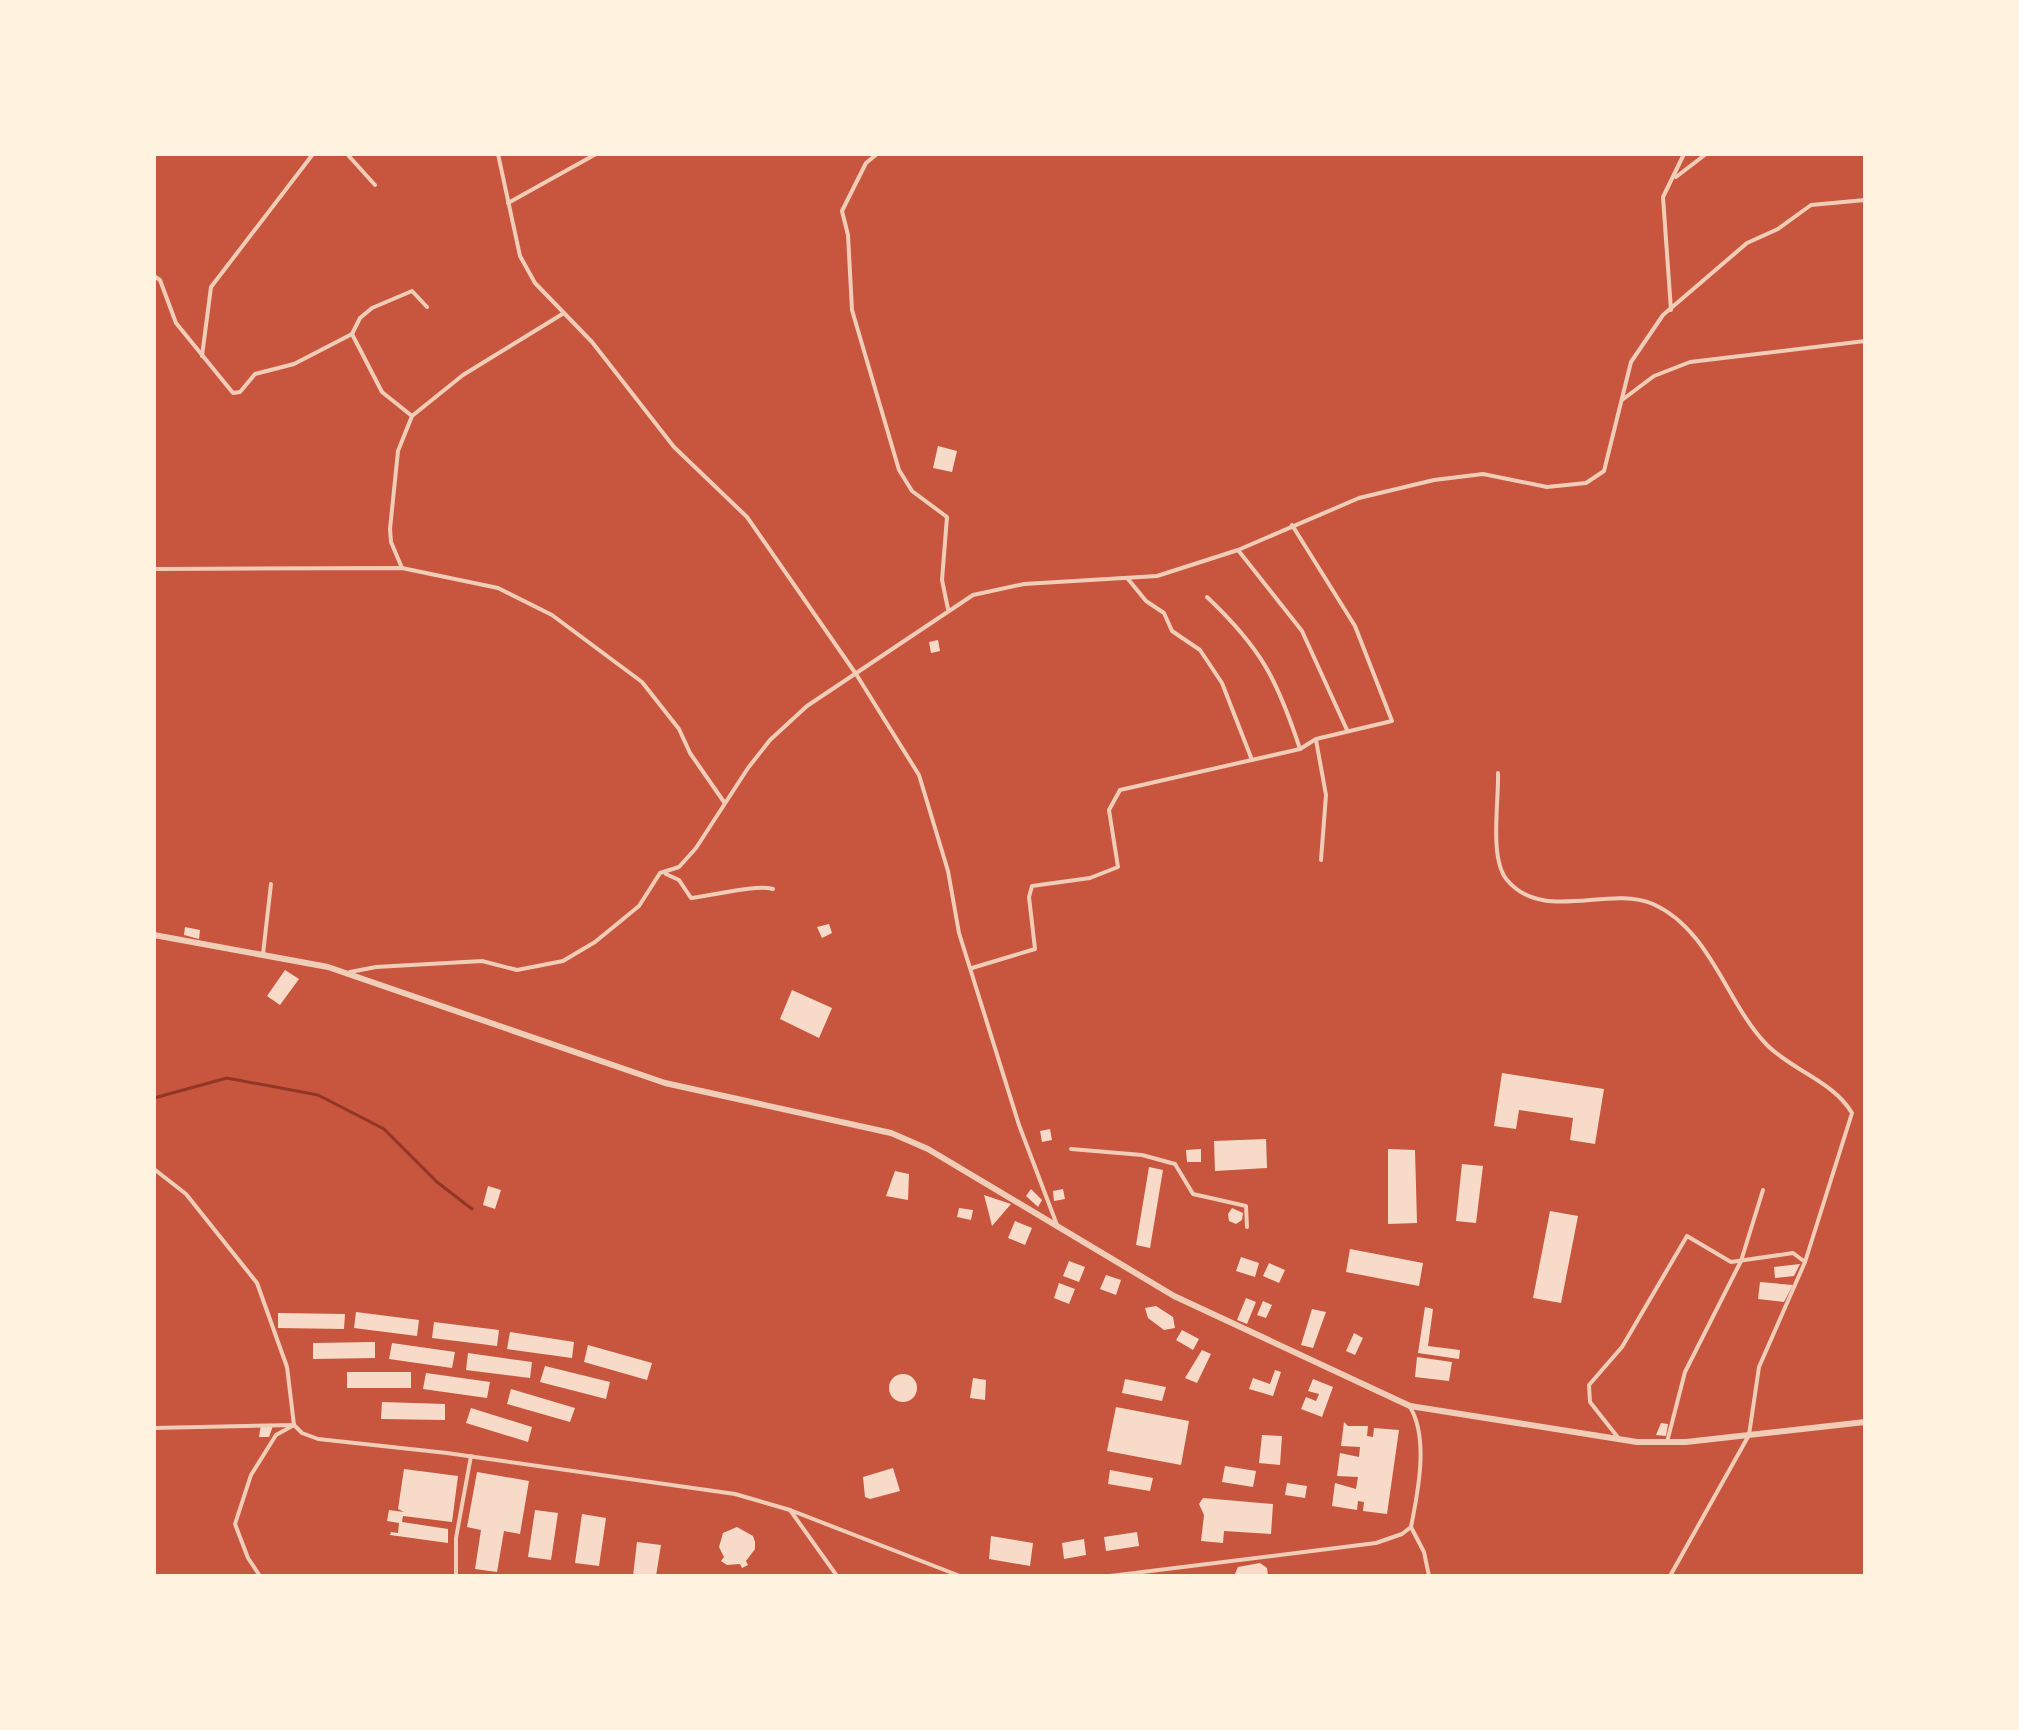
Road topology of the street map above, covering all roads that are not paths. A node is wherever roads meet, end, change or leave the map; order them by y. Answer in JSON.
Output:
{"nodes":[{"id":1,"x":313,"y":154,"type":"edge"},
{"id":2,"x":347,"y":154,"type":"edge"},
{"id":3,"x":498,"y":154,"type":"edge"},
{"id":4,"x":596,"y":154,"type":"edge"},
{"id":5,"x":877,"y":154,"type":"edge"},
{"id":6,"x":1684,"y":154,"type":"edge"},
{"id":7,"x":1706,"y":154,"type":"edge"},
{"id":8,"x":1674,"y":178,"type":"junction"},
{"id":9,"x":375,"y":185,"type":"dead end"},
{"id":10,"x":1865,"y":200,"type":"edge"},
{"id":11,"x":508,"y":203,"type":"junction"},
{"id":12,"x":154,"y":276,"type":"edge"},
{"id":13,"x":427,"y":307,"type":"dead end"},
{"id":14,"x":1671,"y":310,"type":"junction"},
{"id":15,"x":564,"y":313,"type":"junction"},
{"id":16,"x":352,"y":334,"type":"junction"},
{"id":17,"x":1865,"y":341,"type":"edge"},
{"id":18,"x":202,"y":356,"type":"junction"},
{"id":19,"x":1620,"y":401,"type":"junction"},
{"id":20,"x":412,"y":416,"type":"junction"},
{"id":21,"x":1292,"y":525,"type":"junction"},
{"id":22,"x":1238,"y":550,"type":"junction"},
{"id":23,"x":402,"y":568,"type":"junction"},
{"id":24,"x":156,"y":569,"type":"dead end"},
{"id":25,"x":1128,"y":579,"type":"junction"},
{"id":26,"x":1207,"y":597,"type":"dead end"},
{"id":27,"x":948,"y":609,"type":"junction"},
{"id":28,"x":856,"y":674,"type":"junction"},
{"id":29,"x":1347,"y":730,"type":"junction"},
{"id":30,"x":1316,"y":739,"type":"junction"},
{"id":31,"x":1300,"y":749,"type":"junction"},
{"id":32,"x":1252,"y":760,"type":"junction"},
{"id":33,"x":1498,"y":773,"type":"dead end"},
{"id":34,"x":724,"y":802,"type":"junction"},
{"id":35,"x":1321,"y":860,"type":"dead end"},
{"id":36,"x":660,"y":873,"type":"junction"},
{"id":37,"x":271,"y":884,"type":"dead end"},
{"id":38,"x":773,"y":889,"type":"dead end"},
{"id":39,"x":154,"y":935,"type":"edge"},
{"id":40,"x":263,"y":954,"type":"junction"},
{"id":41,"x":972,"y":968,"type":"junction"},
{"id":42,"x":348,"y":973,"type":"junction"},
{"id":43,"x":1071,"y":1149,"type":"dead end"},
{"id":44,"x":154,"y":1169,"type":"edge"},
{"id":45,"x":1763,"y":1190,"type":"dead end"},
{"id":46,"x":1247,"y":1227,"type":"dead end"},
{"id":47,"x":1058,"y":1228,"type":"junction"},
{"id":48,"x":1741,"y":1261,"type":"junction"},
{"id":49,"x":1805,"y":1262,"type":"junction"},
{"id":50,"x":1410,"y":1406,"type":"junction"},
{"id":51,"x":1865,"y":1422,"type":"edge"},
{"id":52,"x":294,"y":1425,"type":"junction"},
{"id":53,"x":154,"y":1428,"type":"edge"},
{"id":54,"x":1749,"y":1435,"type":"junction"},
{"id":55,"x":1620,"y":1440,"type":"junction"},
{"id":56,"x":1667,"y":1442,"type":"junction"},
{"id":57,"x":471,"y":1456,"type":"junction"},
{"id":58,"x":790,"y":1510,"type":"junction"},
{"id":59,"x":1411,"y":1527,"type":"junction"},
{"id":60,"x":260,"y":1576,"type":"edge"},
{"id":61,"x":456,"y":1576,"type":"edge"},
{"id":62,"x":837,"y":1576,"type":"edge"},
{"id":63,"x":960,"y":1576,"type":"edge"},
{"id":64,"x":1110,"y":1576,"type":"edge"},
{"id":65,"x":1429,"y":1576,"type":"edge"},
{"id":66,"x":1670,"y":1576,"type":"edge"}],
"edges":[{"from":1,"to":18,"type":"street"},
{"from":2,"to":9,"type":"street"},
{"from":3,"to":11,"type":"street"},
{"from":4,"to":11,"type":"street"},
{"from":5,"to":27,"type":"street"},
{"from":6,"to":8,"type":"street"},
{"from":7,"to":8,"type":"street"},
{"from":8,"to":14,"type":"street"},
{"from":10,"to":14,"type":"street"},
{"from":11,"to":15,"type":"street"},
{"from":12,"to":18,"type":"street"},
{"from":13,"to":16,"type":"street"},
{"from":14,"to":19,"type":"street"},
{"from":15,"to":20,"type":"street"},
{"from":15,"to":28,"type":"street"},
{"from":16,"to":18,"type":"street"},
{"from":16,"to":20,"type":"street"},
{"from":17,"to":19,"type":"street"},
{"from":19,"to":21,"type":"street"},
{"from":20,"to":23,"type":"street"},
{"from":21,"to":22,"type":"street"},
{"from":21,"to":29,"type":"street"},
{"from":22,"to":25,"type":"street"},
{"from":22,"to":29,"type":"street"},
{"from":23,"to":24,"type":"street"},
{"from":23,"to":34,"type":"street"},
{"from":25,"to":27,"type":"street"},
{"from":25,"to":32,"type":"street"},
{"from":26,"to":31,"type":"street"},
{"from":27,"to":28,"type":"street"},
{"from":28,"to":34,"type":"street"},
{"from":28,"to":41,"type":"street"},
{"from":29,"to":30,"type":"street"},
{"from":30,"to":31,"type":"street"},
{"from":30,"to":35,"type":"street"},
{"from":31,"to":32,"type":"street"},
{"from":32,"to":41,"type":"street"},
{"from":33,"to":49,"type":"street"},
{"from":34,"to":36,"type":"street"},
{"from":36,"to":38,"type":"street"},
{"from":36,"to":42,"type":"street"},
{"from":37,"to":40,"type":"street"},
{"from":39,"to":40,"type":"street"},
{"from":40,"to":42,"type":"street"},
{"from":41,"to":47,"type":"street"},
{"from":42,"to":47,"type":"street"},
{"from":43,"to":46,"type":"street"},
{"from":44,"to":52,"type":"street"},
{"from":45,"to":48,"type":"street"},
{"from":47,"to":50,"type":"street"},
{"from":48,"to":49,"type":"street"},
{"from":48,"to":55,"type":"street"},
{"from":48,"to":56,"type":"street"},
{"from":49,"to":54,"type":"street"},
{"from":50,"to":55,"type":"street"},
{"from":50,"to":59,"type":"street"},
{"from":51,"to":54,"type":"street"},
{"from":52,"to":53,"type":"street"},
{"from":52,"to":57,"type":"street"},
{"from":52,"to":60,"type":"street"},
{"from":54,"to":56,"type":"street"},
{"from":54,"to":66,"type":"street"},
{"from":55,"to":56,"type":"street"},
{"from":57,"to":58,"type":"street"},
{"from":57,"to":61,"type":"street"},
{"from":58,"to":62,"type":"street"},
{"from":58,"to":63,"type":"street"},
{"from":59,"to":64,"type":"street"},
{"from":59,"to":65,"type":"street"}]}
